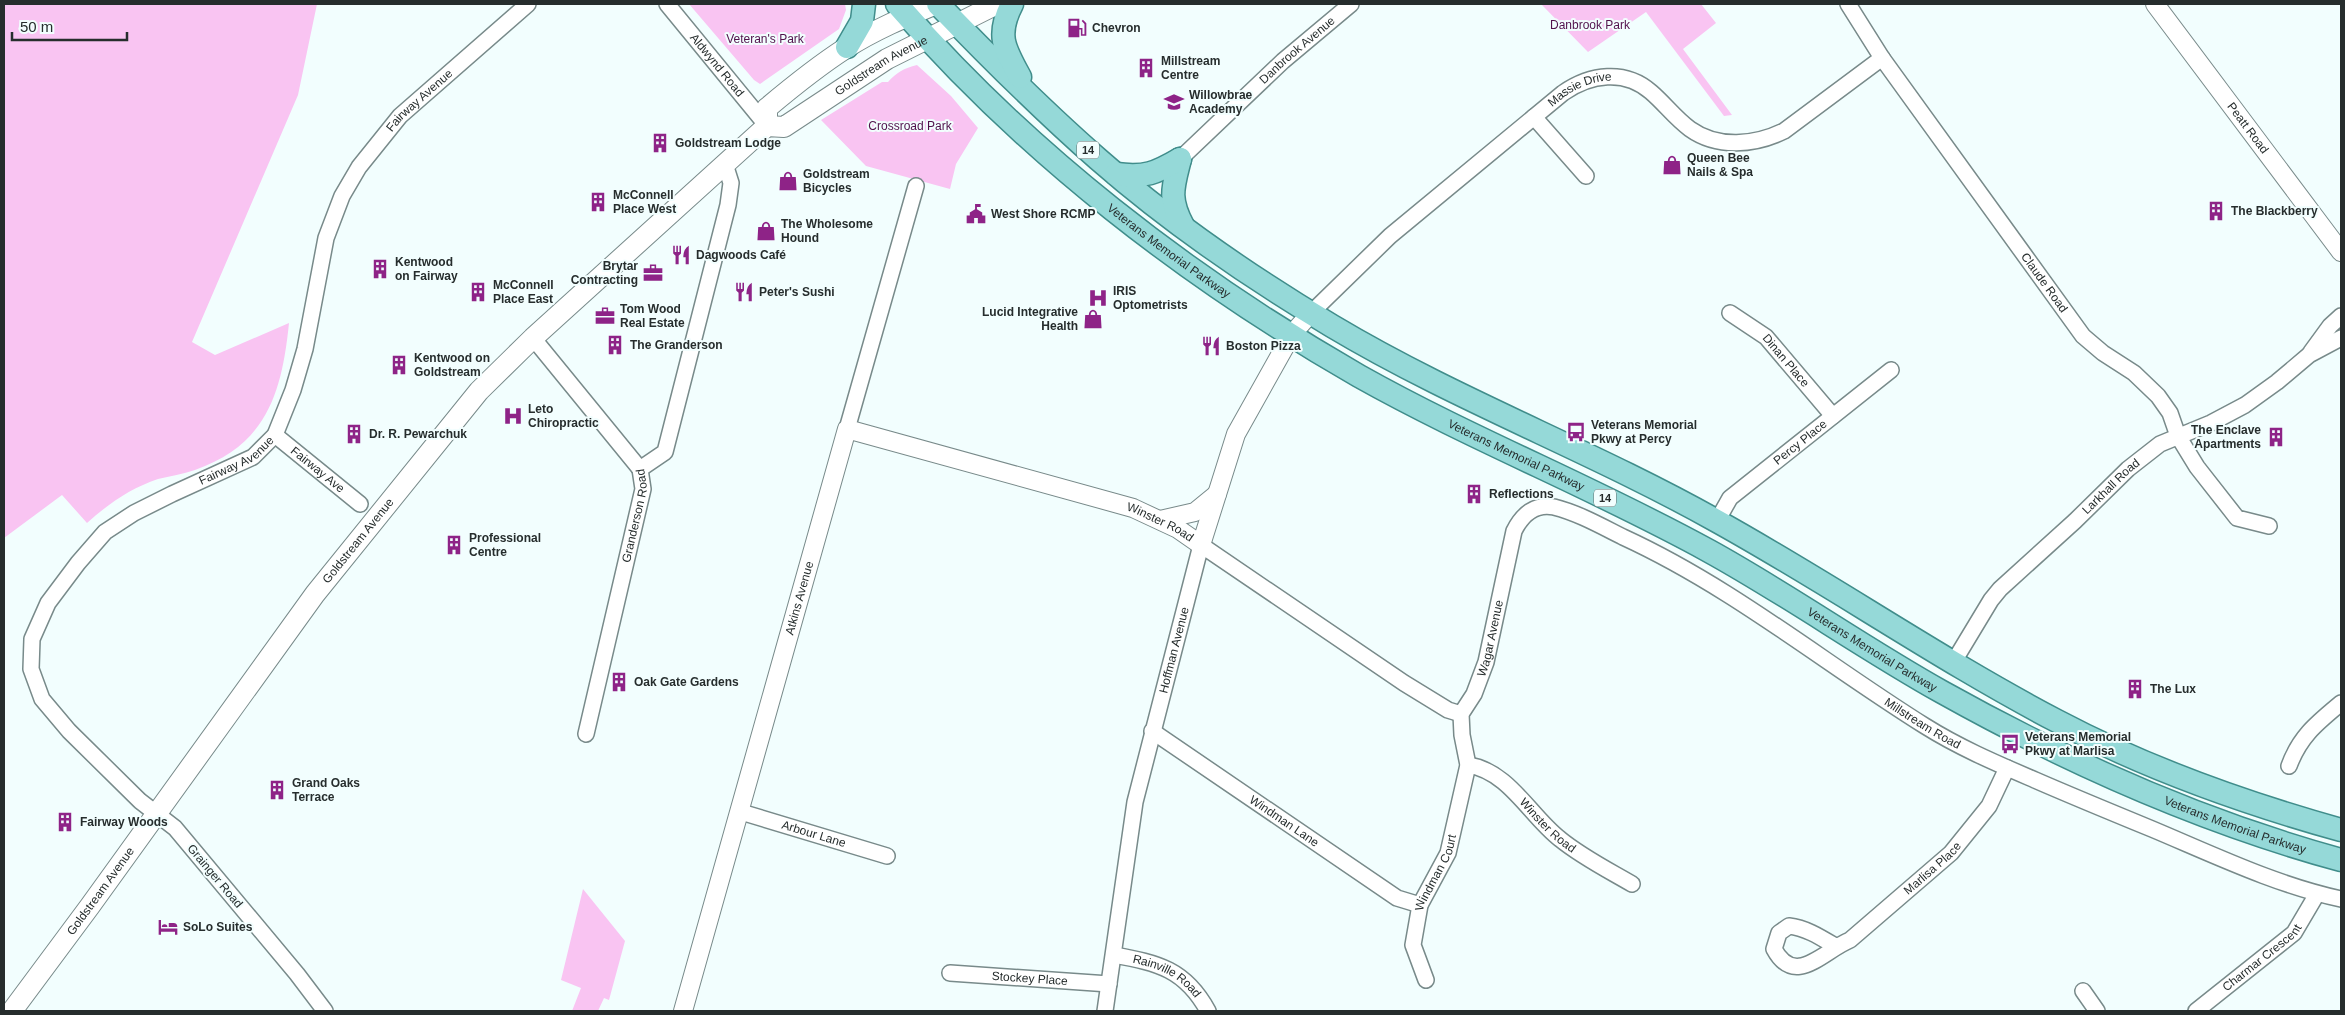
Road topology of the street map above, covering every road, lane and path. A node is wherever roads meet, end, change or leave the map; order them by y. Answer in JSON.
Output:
{"nodes":[{"id":1,"x":528,"y":4,"type":"edge"},
{"id":2,"x":667,"y":4,"type":"edge"},
{"id":3,"x":864,"y":4,"type":"edge"},
{"id":4,"x":937,"y":4,"type":"edge"},
{"id":5,"x":998,"y":4,"type":"edge"},
{"id":6,"x":1012,"y":4,"type":"edge"},
{"id":7,"x":1351,"y":4,"type":"edge"},
{"id":8,"x":1848,"y":4,"type":"edge"},
{"id":9,"x":2155,"y":4,"type":"edge"},
{"id":10,"x":903,"y":10,"type":"edge"},
{"id":11,"x":958,"y":24,"type":"junction"},
{"id":12,"x":929,"y":38,"type":"junction"},
{"id":13,"x":847,"y":47,"type":"junction"},
{"id":14,"x":1882,"y":58,"type":"junction"},
{"id":15,"x":1032,"y":99,"type":"junction"},
{"id":16,"x":1534,"y":117,"type":"junction"},
{"id":17,"x":767,"y":126,"type":"junction"},
{"id":18,"x":1180,"y":159,"type":"junction"},
{"id":19,"x":725,"y":164,"type":"junction"},
{"id":20,"x":1116,"y":174,"type":"junction"},
{"id":21,"x":1586,"y":176,"type":"dead end"},
{"id":22,"x":916,"y":186,"type":"dead end"},
{"id":23,"x":1183,"y":226,"type":"junction"},
{"id":24,"x":2341,"y":252,"type":"edge"},
{"id":25,"x":1730,"y":312,"type":"dead end"},
{"id":26,"x":1311,"y":313,"type":"junction"},
{"id":27,"x":2341,"y":316,"type":"edge"},
{"id":28,"x":1292,"y":334,"type":"junction"},
{"id":29,"x":533,"y":338,"type":"junction"},
{"id":30,"x":2341,"y":338,"type":"edge"},
{"id":31,"x":2309,"y":355,"type":"junction"},
{"id":32,"x":1891,"y":370,"type":"dead end"},
{"id":33,"x":1833,"y":416,"type":"junction"},
{"id":34,"x":847,"y":429,"type":"junction"},
{"id":35,"x":276,"y":435,"type":"junction"},
{"id":36,"x":2178,"y":436,"type":"junction"},
{"id":37,"x":640,"y":469,"type":"junction"},
{"id":38,"x":1218,"y":494,"type":"junction"},
{"id":39,"x":360,"y":504,"type":"dead end"},
{"id":40,"x":1529,"y":511,"type":"joint"},
{"id":41,"x":1160,"y":520,"type":"junction"},
{"id":42,"x":1717,"y":521,"type":"junction"},
{"id":43,"x":2269,"y":526,"type":"dead end"},
{"id":44,"x":1201,"y":545,"type":"junction"},
{"id":45,"x":1953,"y":663,"type":"junction"},
{"id":46,"x":2341,"y":703,"type":"edge"},
{"id":47,"x":1461,"y":714,"type":"junction"},
{"id":48,"x":1152,"y":731,"type":"junction"},
{"id":49,"x":586,"y":734,"type":"dead end"},
{"id":50,"x":1468,"y":765,"type":"junction"},
{"id":51,"x":2289,"y":766,"type":"dead end"},
{"id":52,"x":2007,"y":768,"type":"junction"},
{"id":53,"x":741,"y":812,"type":"junction"},
{"id":54,"x":157,"y":814,"type":"junction"},
{"id":55,"x":2341,"y":830,"type":"edge"},
{"id":56,"x":887,"y":856,"type":"dead end"},
{"id":57,"x":2341,"y":860,"type":"edge"},
{"id":58,"x":1632,"y":884,"type":"dead end"},
{"id":59,"x":2317,"y":894,"type":"junction"},
{"id":60,"x":2341,"y":899,"type":"edge"},
{"id":61,"x":1420,"y":905,"type":"junction"},
{"id":62,"x":1835,"y":946,"type":"dead end"},
{"id":63,"x":1114,"y":955,"type":"junction"},
{"id":64,"x":950,"y":973,"type":"dead end"},
{"id":65,"x":1426,"y":980,"type":"dead end"},
{"id":66,"x":1109,"y":984,"type":"junction"},
{"id":67,"x":2083,"y":991,"type":"dead end"},
{"id":68,"x":12,"y":1011,"type":"edge"},
{"id":69,"x":325,"y":1011,"type":"edge"},
{"id":70,"x":683,"y":1011,"type":"edge"},
{"id":71,"x":1104,"y":1011,"type":"edge"},
{"id":72,"x":1208,"y":1011,"type":"edge"},
{"id":73,"x":2097,"y":1011,"type":"edge"},
{"id":74,"x":2196,"y":1011,"type":"edge"}],
"edges":[{"from":1,"to":35,"type":"street","name":"Fairway Avenue"},
{"from":2,"to":17,"type":"street","name":"Aldwynd Road"},
{"from":3,"to":13,"type":"main road"},
{"from":4,"to":10,"type":"main road"},
{"from":4,"to":11,"type":"main road","number":"14"},
{"from":5,"to":11,"type":"main road","name":"Goldstream Avenue"},
{"from":6,"to":15,"type":"main road"},
{"from":7,"to":18,"type":"street","name":"Danbrook Avenue"},
{"from":8,"to":14,"type":"street","name":"Claude Road"},
{"from":9,"to":24,"type":"street","name":"Peatt Road"},
{"from":10,"to":12,"type":"main road","name":"Veterans Memorial Parkway","number":"14"},
{"from":10,"to":13,"type":"main road"},
{"from":11,"to":12,"type":"main road","name":"Goldstream Avenue"},
{"from":11,"to":15,"type":"main road","number":"14"},
{"from":12,"to":17,"type":"main road","name":"Goldstream Avenue"},
{"from":12,"to":28,"type":"main road","name":"Veterans Memorial Parkway","number":"14"},
{"from":13,"to":17,"type":"main road"},
{"from":14,"to":16,"type":"street","name":"Massie Drive"},
{"from":14,"to":36,"type":"street","name":"Claude Road"},
{"from":15,"to":20,"type":"main road","number":"14"},
{"from":16,"to":21,"type":"street"},
{"from":16,"to":26,"type":"street","name":"Massie Drive"},
{"from":17,"to":19,"type":"main road","name":"Goldstream Avenue"},
{"from":18,"to":20,"type":"main road"},
{"from":18,"to":23,"type":"main road"},
{"from":19,"to":29,"type":"main road","name":"Goldstream Avenue"},
{"from":19,"to":37,"type":"street","name":"Granderson Road"},
{"from":20,"to":23,"type":"main road","number":"14"},
{"from":22,"to":34,"type":"street","name":"Atkins Avenue"},
{"from":23,"to":26,"type":"main road","number":"14"},
{"from":25,"to":33,"type":"street","name":"Dinan Place"},
{"from":26,"to":28,"type":"street","name":"Hoffman Avenue"},
{"from":26,"to":42,"type":"main road","number":"14"},
{"from":27,"to":31,"type":"street","name":"Larkhall Road"},
{"from":28,"to":38,"type":"street","name":"Hoffman Avenue"},
{"from":28,"to":57,"type":"main road","name":"Veterans Memorial Parkway","number":"14"},
{"from":29,"to":37,"type":"street"},
{"from":29,"to":54,"type":"main road","name":"Goldstream Avenue"},
{"from":30,"to":31,"type":"street","name":"Larkhall Road"},
{"from":31,"to":36,"type":"street","name":"Larkhall Road"},
{"from":32,"to":33,"type":"street","name":"Percy Place"},
{"from":33,"to":42,"type":"street","name":"Percy Place"},
{"from":34,"to":41,"type":"street","name":"Winster Road"},
{"from":34,"to":53,"type":"street","name":"Atkins Avenue"},
{"from":35,"to":39,"type":"street","name":"Fairway Ave"},
{"from":35,"to":54,"type":"street","name":"Fairway Avenue"},
{"from":36,"to":43,"type":"street","name":"Claude Road"},
{"from":36,"to":45,"type":"street","name":"Larkhall Road"},
{"from":37,"to":49,"type":"street","name":"Granderson Road"},
{"from":38,"to":41,"type":"street"},
{"from":38,"to":44,"type":"street","name":"Hoffman Avenue"},
{"from":40,"to":47,"type":"street","name":"Wagar Avenue"},
{"from":40,"to":52,"type":"street","name":"Millstream Road"},
{"from":41,"to":44,"type":"street","name":"Winster Road"},
{"from":42,"to":45,"type":"main road","number":"14"},
{"from":44,"to":47,"type":"street","name":"Winster Road"},
{"from":44,"to":48,"type":"street","name":"Hoffman Avenue"},
{"from":45,"to":55,"type":"main road","number":"14"},
{"from":46,"to":51,"type":"street"},
{"from":47,"to":50,"type":"street"},
{"from":48,"to":61,"type":"street","name":"Windman Lane"},
{"from":48,"to":63,"type":"street","name":"Hoffman Avenue"},
{"from":50,"to":58,"type":"street","name":"Winster Road"},
{"from":50,"to":61,"type":"street","name":"Windman Court"},
{"from":52,"to":59,"type":"street","name":"Millstream Road"},
{"from":52,"to":62,"type":"street","name":"Marlisa Place"},
{"from":53,"to":56,"type":"street","name":"Arbour Lane"},
{"from":53,"to":70,"type":"street","name":"Atkins Avenue"},
{"from":54,"to":68,"type":"main road","name":"Goldstream Avenue"},
{"from":54,"to":69,"type":"street","name":"Grainger Road"},
{"from":59,"to":60,"type":"street","name":"Millstream Road"},
{"from":59,"to":74,"type":"street","name":"Charmar Crescent"},
{"from":61,"to":65,"type":"street","name":"Windman Court"},
{"from":63,"to":66,"type":"street","name":"Hoffman Avenue"},
{"from":63,"to":72,"type":"street","name":"Rainville Road"},
{"from":64,"to":66,"type":"street","name":"Stockey Place"},
{"from":66,"to":71,"type":"street","name":"Hoffman Avenue"},
{"from":67,"to":73,"type":"street"}]}
